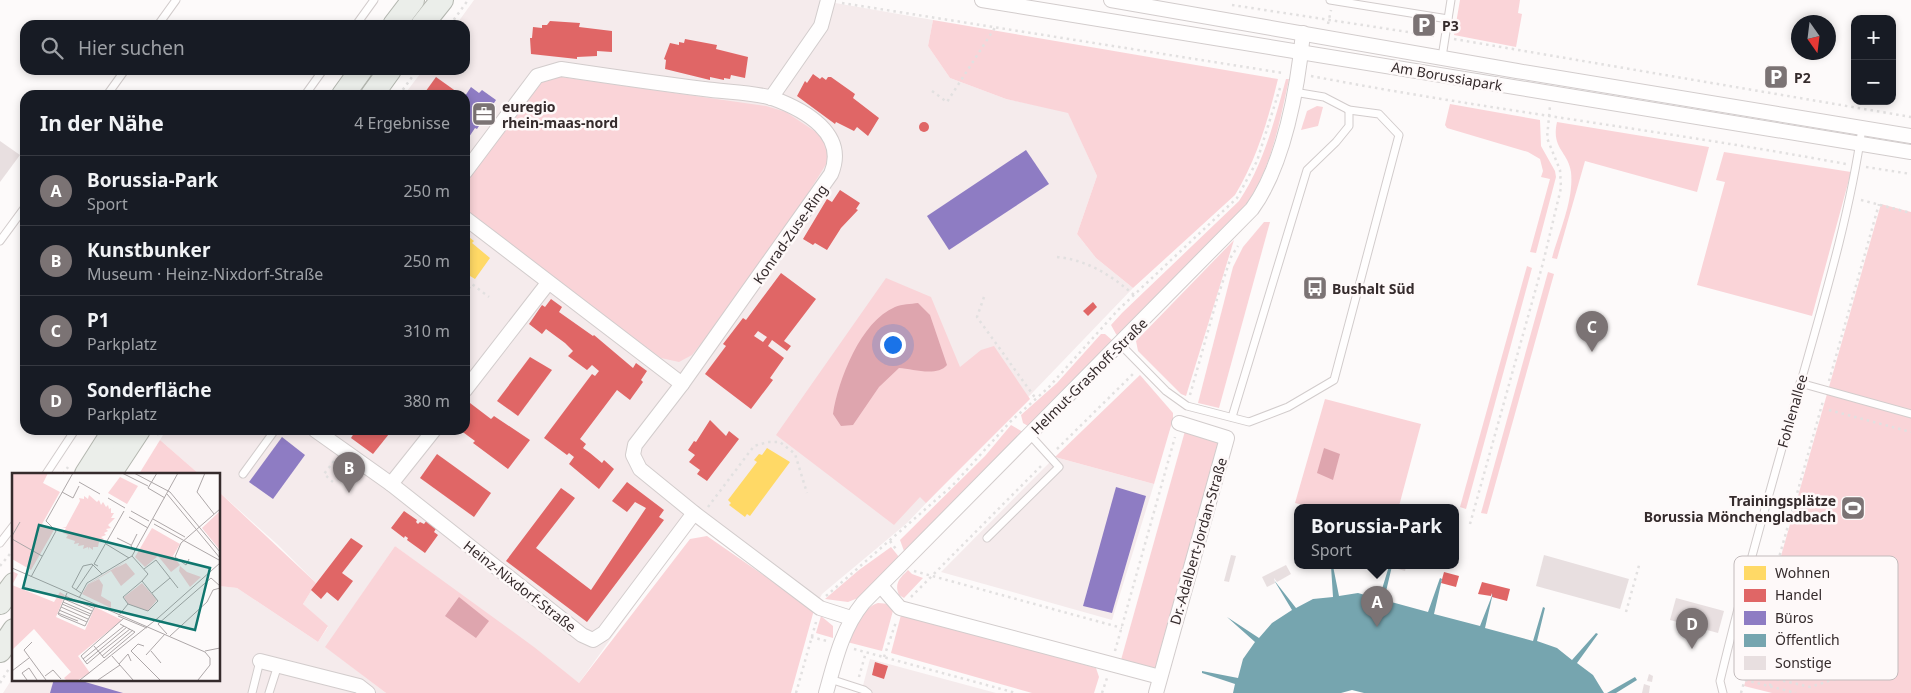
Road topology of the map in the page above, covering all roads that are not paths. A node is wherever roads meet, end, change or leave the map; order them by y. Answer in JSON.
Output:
{"nodes":[{"id":1,"x":176,"y":0,"type":"edge"},
{"id":2,"x":374,"y":0,"type":"edge"},
{"id":3,"x":413,"y":0,"type":"edge"},
{"id":4,"x":442,"y":0,"type":"edge"},
{"id":5,"x":827,"y":0,"type":"edge"},
{"id":6,"x":982,"y":0,"type":"edge"},
{"id":7,"x":1111,"y":0,"type":"edge"},
{"id":8,"x":1330,"y":0,"type":"edge"},
{"id":9,"x":1451,"y":0,"type":"edge"},
{"id":10,"x":1448,"y":19,"type":"junction"},
{"id":11,"x":162,"y":20,"type":"edge"},
{"id":12,"x":360,"y":20,"type":"edge"},
{"id":13,"x":398,"y":20,"type":"edge"},
{"id":14,"x":426,"y":20,"type":"edge"},
{"id":15,"x":1303,"y":33,"type":"junction"},
{"id":16,"x":1301,"y":53,"type":"junction"},
{"id":17,"x":1442,"y":57,"type":"junction"},
{"id":18,"x":121,"y":75,"type":"edge"},
{"id":19,"x":319,"y":75,"type":"edge"},
{"id":20,"x":357,"y":75,"type":"edge"},
{"id":21,"x":386,"y":75,"type":"edge"},
{"id":22,"x":111,"y":90,"type":"edge"},
{"id":23,"x":309,"y":90,"type":"edge"},
{"id":24,"x":347,"y":90,"type":"edge"},
{"id":25,"x":376,"y":90,"type":"edge"},
{"id":26,"x":1294,"y":92,"type":"junction"},
{"id":27,"x":771,"y":98,"type":"junction"},
{"id":28,"x":1349,"y":110,"type":"junction"},
{"id":29,"x":1862,"y":128,"type":"junction"},
{"id":30,"x":1911,"y":136,"type":"edge"},
{"id":31,"x":1860,"y":144,"type":"junction"},
{"id":32,"x":1911,"y":152,"type":"edge"},
{"id":33,"x":470,"y":165,"type":"edge"},
{"id":34,"x":20,"y":213,"type":"edge"},
{"id":35,"x":470,"y":222,"type":"edge"},
{"id":36,"x":0,"y":240,"type":"edge"},
{"id":37,"x":548,"y":283,"type":"junction"},
{"id":38,"x":1120,"y":344,"type":"junction"},
{"id":39,"x":1800,"y":383,"type":"junction"},
{"id":40,"x":470,"y":384,"type":"edge"},
{"id":41,"x":682,"y":384,"type":"junction"},
{"id":42,"x":1911,"y":414,"type":"edge"},
{"id":43,"x":1232,"y":418,"type":"junction"},
{"id":44,"x":1179,"y":423,"type":"road end"},
{"id":45,"x":71,"y":435,"type":"edge"},
{"id":46,"x":111,"y":435,"type":"edge"},
{"id":47,"x":136,"y":435,"type":"edge"},
{"id":48,"x":271,"y":435,"type":"edge"},
{"id":49,"x":322,"y":435,"type":"edge"},
{"id":50,"x":430,"y":435,"type":"edge"},
{"id":51,"x":1030,"y":436,"type":"junction"},
{"id":52,"x":47,"y":473,"type":"edge"},
{"id":53,"x":87,"y":473,"type":"edge"},
{"id":54,"x":111,"y":473,"type":"edge"},
{"id":55,"x":243,"y":474,"type":"dead end"},
{"id":56,"x":392,"y":484,"type":"junction"},
{"id":57,"x":697,"y":516,"type":"junction"},
{"id":58,"x":12,"y":528,"type":"edge"},
{"id":59,"x":987,"y":538,"type":"dead end"},
{"id":60,"x":0,"y":543,"type":"edge"},
{"id":61,"x":1751,"y":556,"type":"edge"},
{"id":62,"x":881,"y":586,"type":"junction"},
{"id":63,"x":12,"y":587,"type":"edge"},
{"id":64,"x":0,"y":603,"type":"edge"},
{"id":65,"x":850,"y":618,"type":"junction"},
{"id":66,"x":1734,"y":622,"type":"edge"},
{"id":67,"x":12,"y":633,"type":"edge"},
{"id":68,"x":0,"y":651,"type":"edge"},
{"id":69,"x":260,"y":661,"type":"joint"},
{"id":70,"x":278,"y":665,"type":"junction"},
{"id":71,"x":1160,"y":677,"type":"junction"},
{"id":72,"x":828,"y":686,"type":"edge"},
{"id":73,"x":1720,"y":689,"type":"edge"},
{"id":74,"x":252,"y":693,"type":"edge"},
{"id":75,"x":269,"y":693,"type":"edge"},
{"id":76,"x":368,"y":693,"type":"edge"},
{"id":77,"x":868,"y":693,"type":"edge"},
{"id":78,"x":1156,"y":693,"type":"edge"}],
"edges":[{"from":1,"to":11,"type":"lane"},
{"from":2,"to":12,"type":"lane"},
{"from":3,"to":13,"type":"main road"},
{"from":4,"to":14,"type":"main road"},
{"from":5,"to":27,"type":"street"},
{"from":6,"to":16,"type":"street","name":"Am Borussiapark"},
{"from":7,"to":15,"type":"street","name":"Am Borussiapark"},
{"from":8,"to":10,"type":"lane"},
{"from":9,"to":10,"type":"lane"},
{"from":10,"to":17,"type":"lane"},
{"from":15,"to":16,"type":"street","name":"Helmut-Grashoff-Straße"},
{"from":15,"to":17,"type":"street","name":"Am Borussiapark"},
{"from":16,"to":26,"type":"street","name":"Helmut-Grashoff-Straße"},
{"from":16,"to":31,"type":"street","name":"Am Borussiapark"},
{"from":17,"to":29,"type":"street","name":"Am Borussiapark"},
{"from":18,"to":22,"type":"lane"},
{"from":19,"to":23,"type":"lane"},
{"from":20,"to":24,"type":"main road"},
{"from":21,"to":25,"type":"main road"},
{"from":26,"to":28,"type":"lane"},
{"from":26,"to":38,"type":"street","name":"Helmut-Grashoff-Straße"},
{"from":27,"to":33,"type":"street","name":"Konrad-Zuse-Ring"},
{"from":27,"to":41,"type":"street","name":"Konrad-Zuse-Ring"},
{"from":28,"to":43,"type":"lane"},
{"from":28,"to":43,"type":"lane"},
{"from":29,"to":30,"type":"street","name":"Am Borussiapark"},
{"from":29,"to":31,"type":"lane","name":"Fohlenallee"},
{"from":31,"to":32,"type":"street","name":"Am Borussiapark"},
{"from":31,"to":39,"type":"lane","name":"Fohlenallee"},
{"from":34,"to":36,"type":"lane"},
{"from":35,"to":37,"type":"street"},
{"from":37,"to":40,"type":"street"},
{"from":37,"to":41,"type":"street"},
{"from":38,"to":43,"type":"lane"},
{"from":38,"to":51,"type":"street","name":"Helmut-Grashoff-Straße"},
{"from":39,"to":42,"type":"lane"},
{"from":39,"to":61,"type":"lane","name":"Fohlenallee"},
{"from":41,"to":57,"type":"street","name":"Konrad-Zuse-Ring"},
{"from":44,"to":71,"type":"street","name":"Dr.-Adalbert-Jordan-Straße"},
{"from":45,"to":52,"type":"lane"},
{"from":46,"to":53,"type":"main road"},
{"from":47,"to":54,"type":"main road"},
{"from":48,"to":55,"type":"lane"},
{"from":49,"to":56,"type":"street","name":"Heinz-Nixdorf-Straße"},
{"from":50,"to":56,"type":"street"},
{"from":51,"to":59,"type":"lane"},
{"from":51,"to":62,"type":"street","name":"Helmut-Grashoff-Straße"},
{"from":56,"to":57,"type":"street","name":"Heinz-Nixdorf-Straße"},
{"from":57,"to":65,"type":"street","name":"Konrad-Zuse-Ring"},
{"from":58,"to":60,"type":"lane"},
{"from":62,"to":65,"type":"street","name":"Helmut-Grashoff-Straße"},
{"from":62,"to":71,"type":"street"},
{"from":63,"to":64,"type":"main road"},
{"from":65,"to":72,"type":"street","name":"Helmut-Grashoff-Straße"},
{"from":66,"to":73,"type":"lane","name":"Fohlenallee"},
{"from":67,"to":68,"type":"main road"},
{"from":69,"to":70,"type":"street"},
{"from":69,"to":74,"type":"lane"},
{"from":70,"to":75,"type":"lane"},
{"from":70,"to":76,"type":"street"},
{"from":71,"to":78,"type":"street","name":"Dr.-Adalbert-Jordan-Straße"},
{"from":72,"to":77,"type":"lane"}]}
